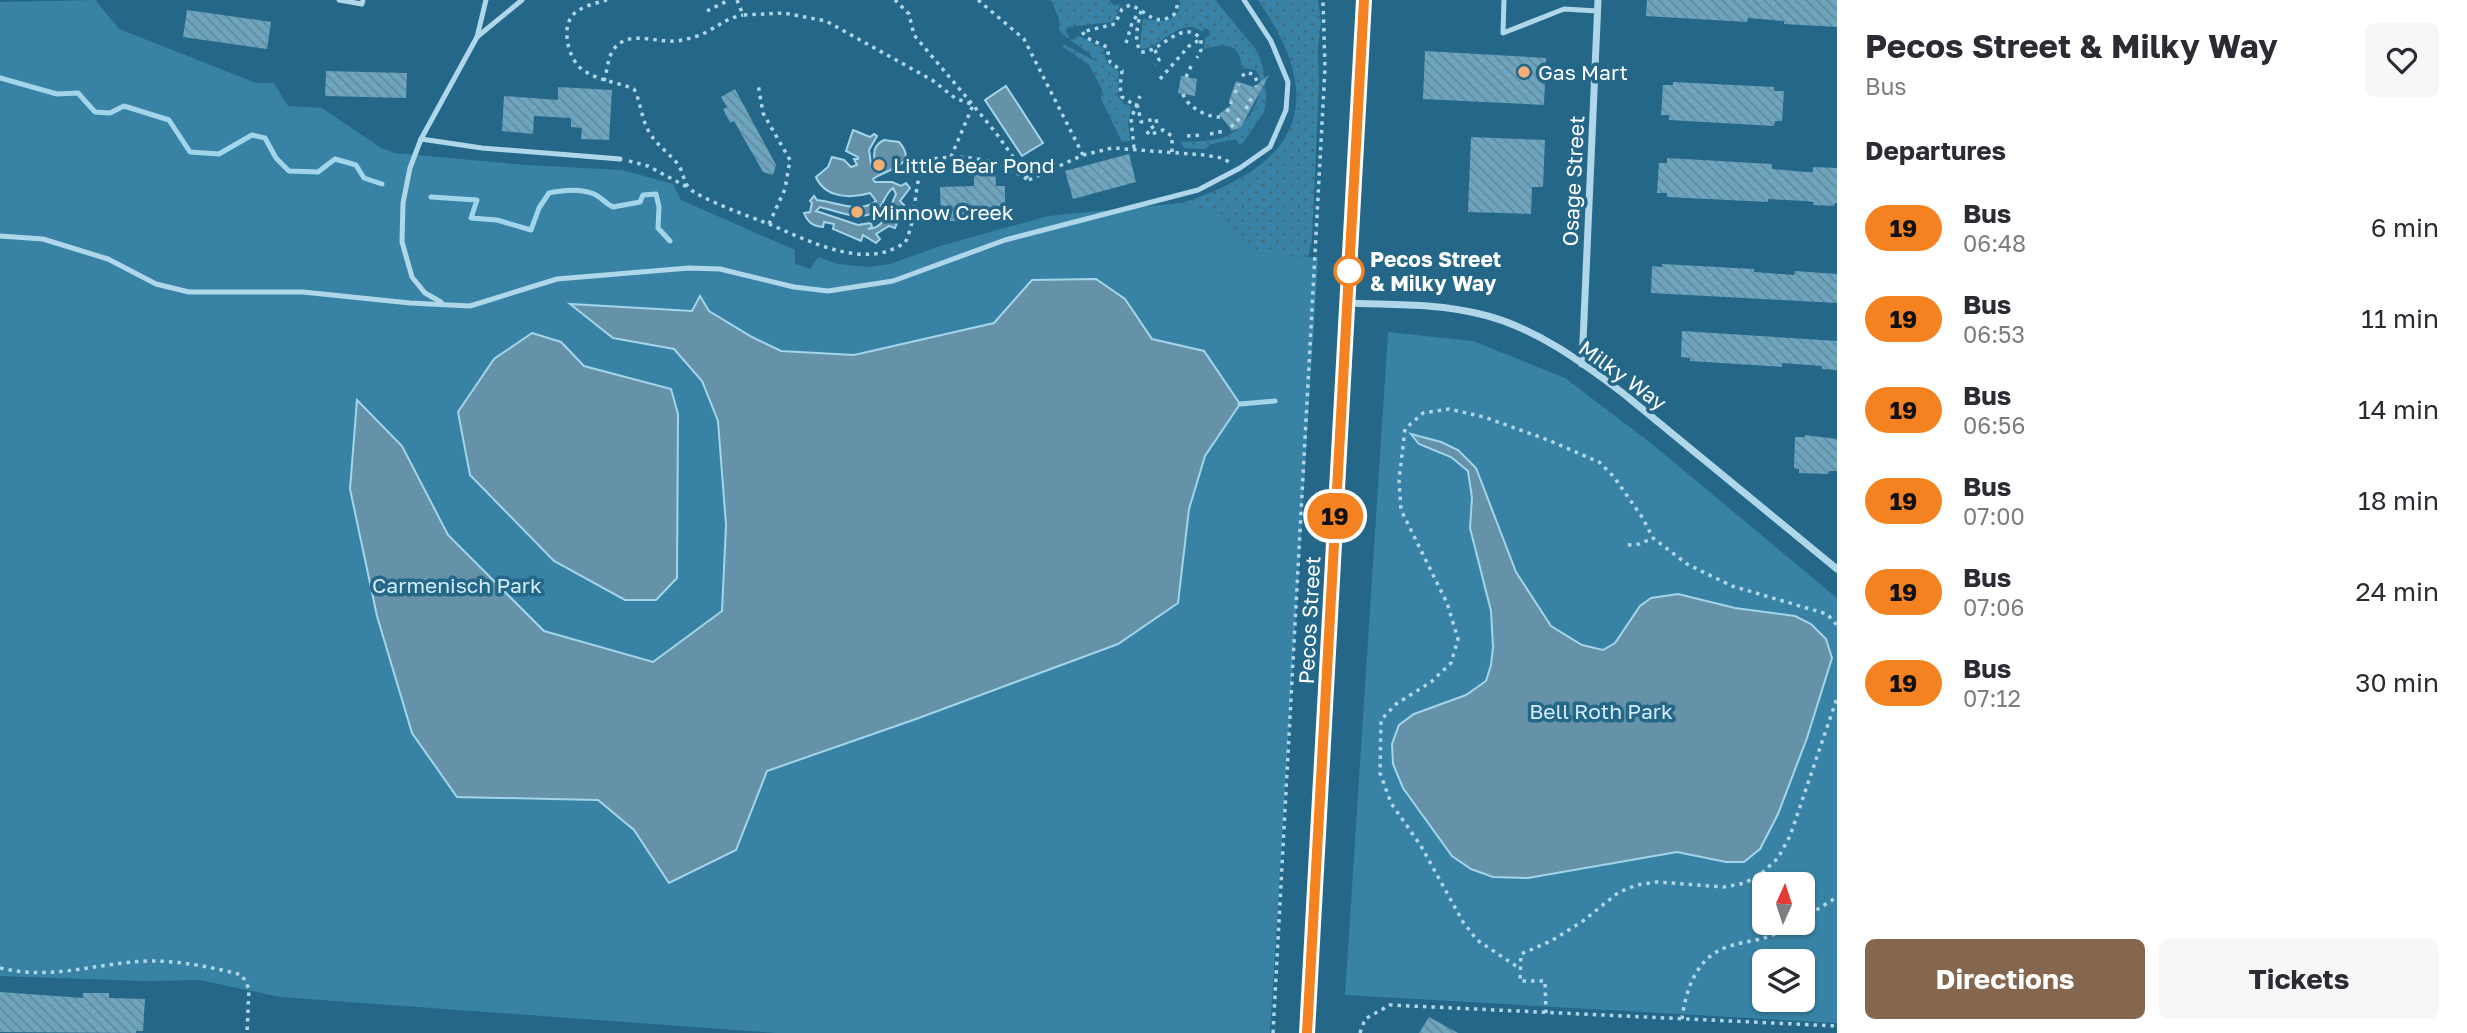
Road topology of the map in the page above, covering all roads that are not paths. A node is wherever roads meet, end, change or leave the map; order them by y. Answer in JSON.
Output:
{"nodes":[{"id":1,"x":339,"y":0,"type":"edge"},
{"id":2,"x":363,"y":0,"type":"edge"},
{"id":3,"x":486,"y":0,"type":"edge"},
{"id":4,"x":522,"y":0,"type":"edge"},
{"id":5,"x":1244,"y":0,"type":"edge"},
{"id":6,"x":1352,"y":0,"type":"edge"},
{"id":7,"x":1364,"y":0,"type":"edge"},
{"id":8,"x":1504,"y":0,"type":"edge"},
{"id":9,"x":1598,"y":0,"type":"edge"},
{"id":10,"x":1598,"y":11,"type":"junction"},
{"id":11,"x":1363,"y":27,"type":"junction"},
{"id":12,"x":477,"y":37,"type":"junction"},
{"id":13,"x":421,"y":139,"type":"junction"},
{"id":14,"x":620,"y":159,"type":"road end"},
{"id":15,"x":0,"y":236,"type":"edge"},
{"id":16,"x":1347,"y":303,"type":"junction"},
{"id":17,"x":443,"y":304,"type":"junction"},
{"id":18,"x":1582,"y":365,"type":"junction"},
{"id":19,"x":1837,"y":569,"type":"edge"},
{"id":20,"x":1307,"y":1033,"type":"edge"}],
"edges":[{"from":1,"to":2,"type":"lane"},
{"from":3,"to":12,"type":"lane"},
{"from":4,"to":12,"type":"lane"},
{"from":5,"to":17,"type":"lane"},
{"from":6,"to":11,"type":"main road"},
{"from":7,"to":11,"type":"main road","name":"Pecos Street"},
{"from":8,"to":10,"type":"lane"},
{"from":9,"to":10,"type":"street","name":"Osage Street"},
{"from":10,"to":18,"type":"street","name":"Osage Street"},
{"from":11,"to":16,"type":"main road","name":"Pecos Street"},
{"from":12,"to":13,"type":"lane"},
{"from":13,"to":14,"type":"lane"},
{"from":13,"to":17,"type":"lane"},
{"from":15,"to":17,"type":"lane"},
{"from":16,"to":18,"type":"street","name":"Milky Way"},
{"from":16,"to":20,"type":"main road","name":"Pecos Street"},
{"from":18,"to":19,"type":"street","name":"Milky Way"}]}
